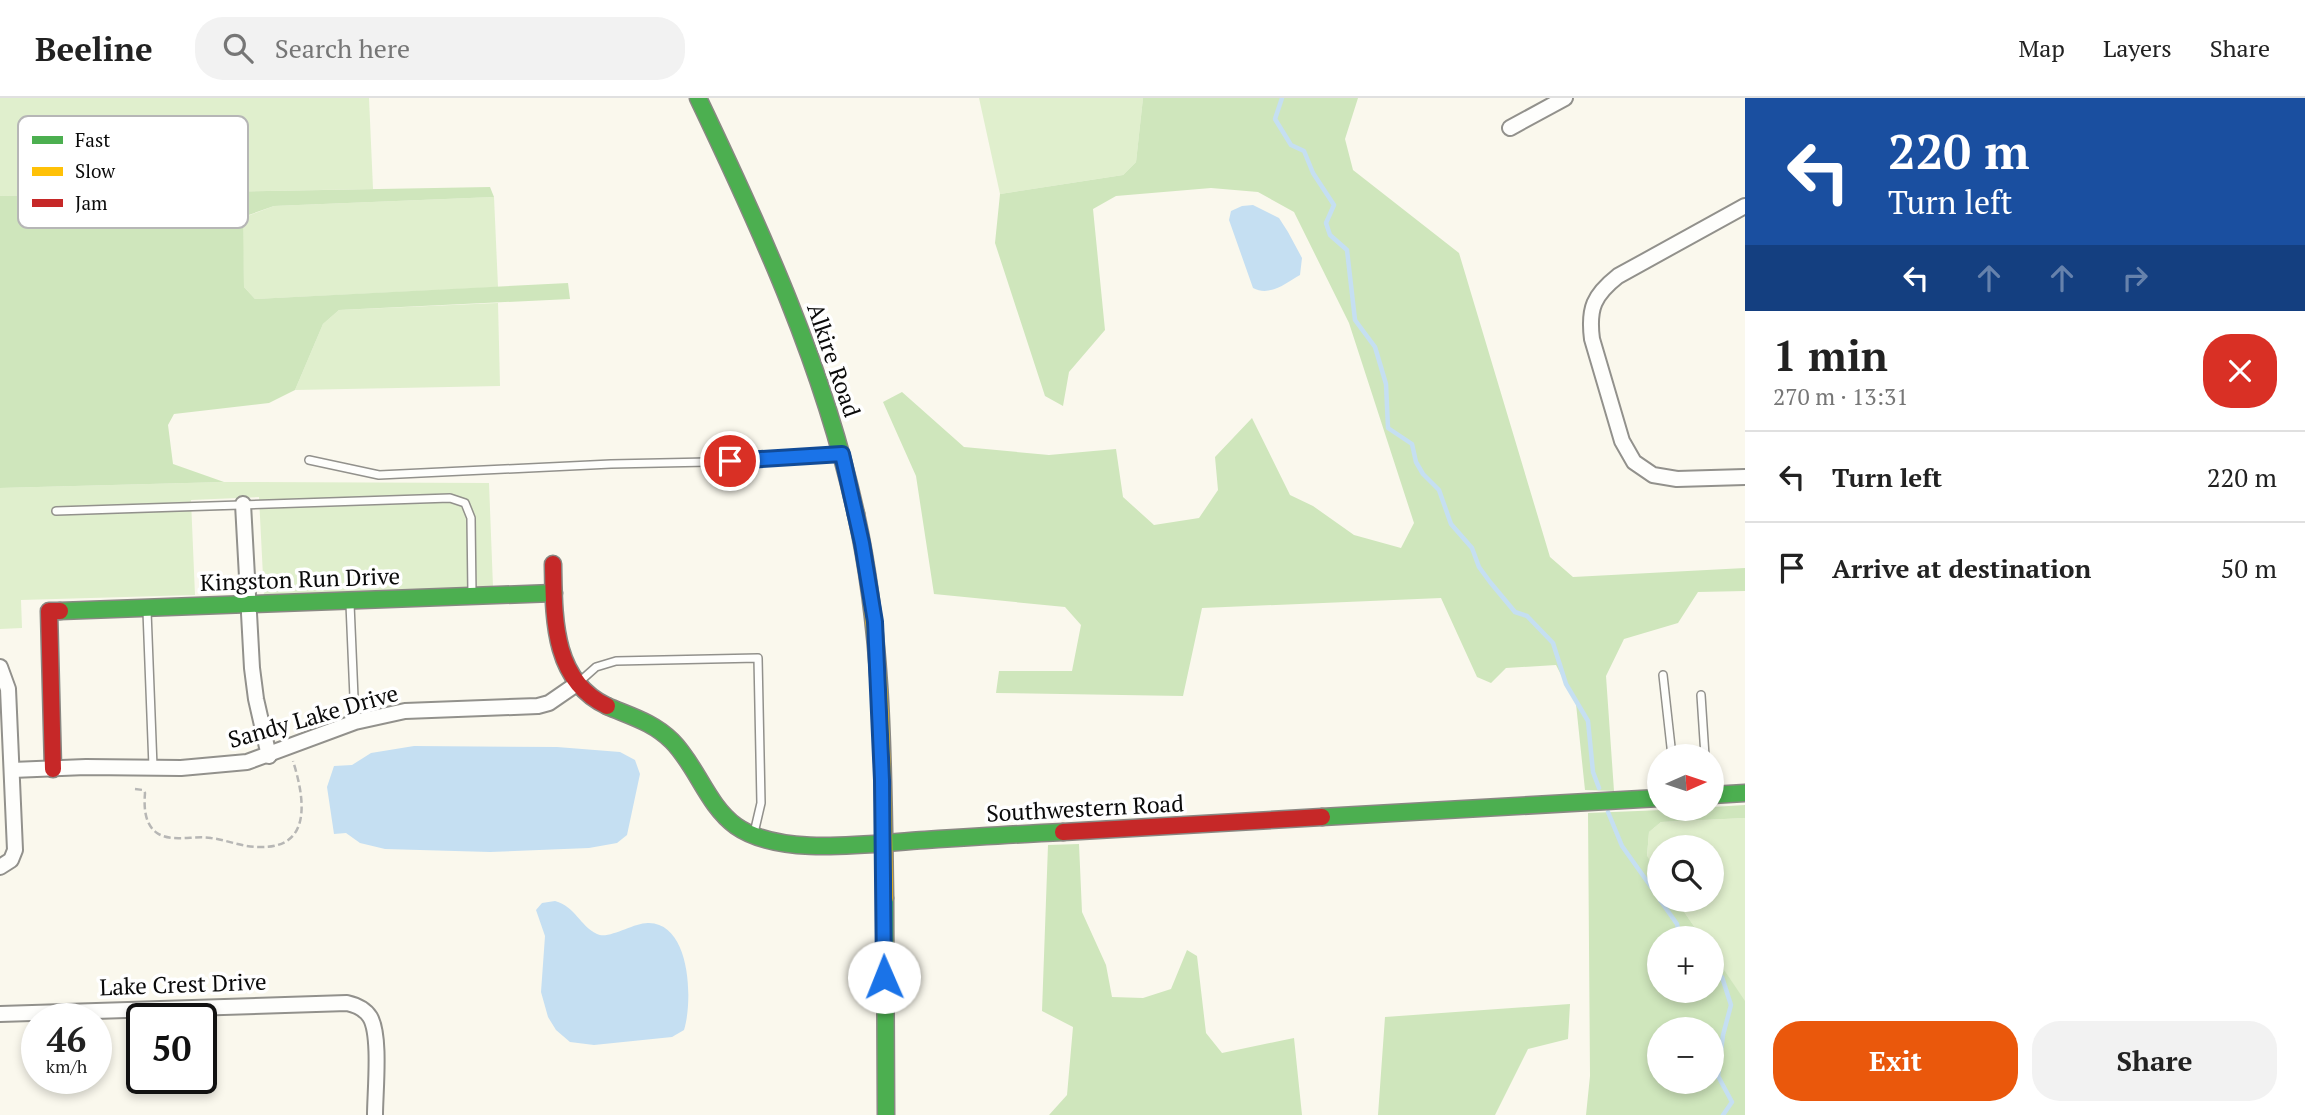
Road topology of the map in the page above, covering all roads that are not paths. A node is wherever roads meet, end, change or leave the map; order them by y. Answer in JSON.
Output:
{"nodes":[{"id":1,"x":698,"y":98,"type":"edge"},
{"id":2,"x":1565,"y":98,"type":"edge"},
{"id":3,"x":1510,"y":128,"type":"dead end"},
{"id":4,"x":1745,"y":206,"type":"edge"},
{"id":5,"x":842,"y":454,"type":"junction"},
{"id":6,"x":309,"y":460,"type":"dead end"},
{"id":7,"x":1745,"y":477,"type":"edge"},
{"id":8,"x":243,"y":503,"type":"junction"},
{"id":9,"x":56,"y":511,"type":"dead end"},
{"id":10,"x":552,"y":564,"type":"dead end"},
{"id":11,"x":554,"y":593,"type":"junction"},
{"id":12,"x":472,"y":595,"type":"junction"},
{"id":13,"x":350,"y":600,"type":"junction"},
{"id":14,"x":248,"y":603,"type":"junction"},
{"id":15,"x":147,"y":607,"type":"junction"},
{"id":16,"x":0,"y":667,"type":"edge"},
{"id":17,"x":1663,"y":675,"type":"dead end"},
{"id":18,"x":578,"y":684,"type":"junction"},
{"id":19,"x":1701,"y":695,"type":"dead end"},
{"id":20,"x":355,"y":722,"type":"junction"},
{"id":21,"x":1671,"y":744,"type":"edge"},
{"id":22,"x":1704,"y":744,"type":"edge"},
{"id":23,"x":269,"y":756,"type":"junction"},
{"id":24,"x":153,"y":768,"type":"junction"},
{"id":25,"x":53,"y":769,"type":"junction"},
{"id":26,"x":12,"y":770,"type":"junction"},
{"id":27,"x":1745,"y":793,"type":"edge"},
{"id":28,"x":1724,"y":794,"type":"edge"},
{"id":29,"x":1647,"y":799,"type":"edge"},
{"id":30,"x":753,"y":836,"type":"junction"},
{"id":31,"x":884,"y":842,"type":"junction"},
{"id":32,"x":0,"y":867,"type":"edge"},
{"id":33,"x":0,"y":1014,"type":"edge"},
{"id":34,"x":375,"y":1115,"type":"edge"},
{"id":35,"x":886,"y":1115,"type":"edge"}],
"edges":[{"from":1,"to":5,"type":"street","name":"Alkire Road"},
{"from":2,"to":3,"type":"street"},
{"from":4,"to":7,"type":"street"},
{"from":5,"to":6,"type":"lane"},
{"from":5,"to":31,"type":"street","name":"Alkire Road"},
{"from":8,"to":9,"type":"lane"},
{"from":8,"to":12,"type":"lane"},
{"from":8,"to":14,"type":"street"},
{"from":10,"to":11,"type":"street"},
{"from":11,"to":12,"type":"street","name":"Kingston Run Drive"},
{"from":11,"to":18,"type":"street"},
{"from":12,"to":13,"type":"street","name":"Kingston Run Drive"},
{"from":13,"to":14,"type":"street","name":"Kingston Run Drive"},
{"from":13,"to":20,"type":"lane"},
{"from":14,"to":15,"type":"street","name":"Kingston Run Drive"},
{"from":14,"to":23,"type":"street"},
{"from":15,"to":24,"type":"lane"},
{"from":15,"to":25,"type":"street","name":"Kingston Run Drive"},
{"from":16,"to":26,"type":"street"},
{"from":17,"to":21,"type":"lane"},
{"from":18,"to":20,"type":"street","name":"Sandy Lake Drive"},
{"from":18,"to":30,"type":"street","name":"Southwestern Road"},
{"from":18,"to":30,"type":"lane"},
{"from":19,"to":22,"type":"lane"},
{"from":20,"to":23,"type":"street","name":"Sandy Lake Drive"},
{"from":23,"to":24,"type":"street","name":"Sandy Lake Drive"},
{"from":24,"to":25,"type":"street","name":"Sandy Lake Drive"},
{"from":25,"to":26,"type":"street","name":"Sandy Lake Drive"},
{"from":26,"to":32,"type":"street"},
{"from":27,"to":28,"type":"street"},
{"from":29,"to":31,"type":"street","name":"Southwestern Road"},
{"from":30,"to":31,"type":"street","name":"Southwestern Road"},
{"from":31,"to":35,"type":"street","name":"Alkire Road"},
{"from":33,"to":34,"type":"street","name":"Lake Crest Drive"}]}
